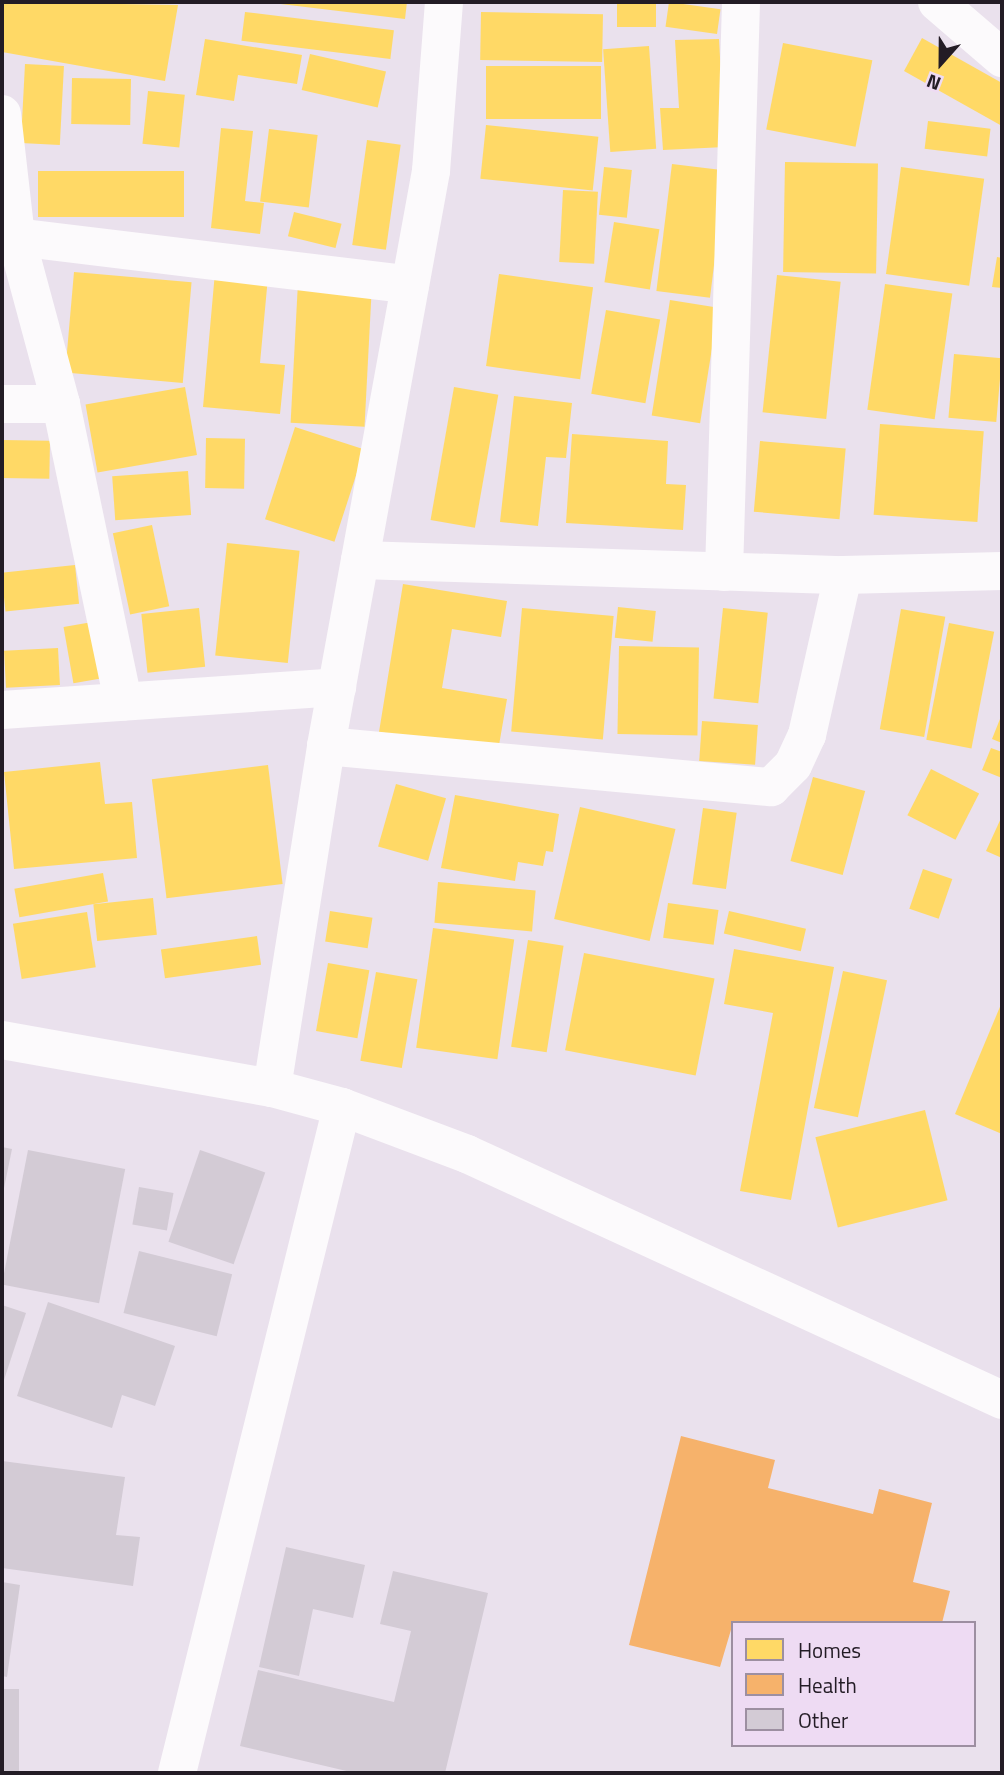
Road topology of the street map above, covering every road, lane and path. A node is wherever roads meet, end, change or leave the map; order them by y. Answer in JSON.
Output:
{"nodes":[{"id":1,"x":444,"y":2,"type":"edge"},
{"id":2,"x":741,"y":2,"type":"edge"},
{"id":3,"x":937,"y":2,"type":"edge"},
{"id":4,"x":1002,"y":58,"type":"edge"},
{"id":5,"x":2,"y":114,"type":"edge"},
{"id":6,"x":16,"y":237,"type":"junction"},
{"id":7,"x":410,"y":285,"type":"junction"},
{"id":8,"x":2,"y":404,"type":"edge"},
{"id":9,"x":61,"y":404,"type":"junction"},
{"id":10,"x":360,"y":560,"type":"junction"},
{"id":11,"x":1002,"y":571,"type":"edge"},
{"id":12,"x":724,"y":572,"type":"junction"},
{"id":13,"x":844,"y":575,"type":"junction"},
{"id":14,"x":337,"y":687,"type":"junction"},
{"id":15,"x":123,"y":702,"type":"junction"},
{"id":16,"x":2,"y":709,"type":"edge"},
{"id":17,"x":326,"y":746,"type":"junction"},
{"id":18,"x":2,"y":1040,"type":"edge"},
{"id":19,"x":272,"y":1088,"type":"junction"},
{"id":20,"x":342,"y":1107,"type":"junction"},
{"id":21,"x":1002,"y":1400,"type":"edge"},
{"id":22,"x":177,"y":1773,"type":"edge"}],
"edges":[{"from":1,"to":7,"type":"street"},
{"from":2,"to":12,"type":"street"},
{"from":3,"to":4,"type":"street"},
{"from":5,"to":6,"type":"street"},
{"from":6,"to":7,"type":"street"},
{"from":6,"to":9,"type":"street"},
{"from":7,"to":10,"type":"street"},
{"from":8,"to":9,"type":"street"},
{"from":9,"to":15,"type":"street"},
{"from":10,"to":12,"type":"street"},
{"from":10,"to":14,"type":"street"},
{"from":11,"to":13,"type":"street"},
{"from":12,"to":13,"type":"street"},
{"from":13,"to":17,"type":"street"},
{"from":14,"to":15,"type":"street"},
{"from":14,"to":17,"type":"street"},
{"from":15,"to":16,"type":"street"},
{"from":17,"to":19,"type":"street"},
{"from":18,"to":19,"type":"street"},
{"from":19,"to":20,"type":"street"},
{"from":20,"to":21,"type":"street"},
{"from":20,"to":22,"type":"street"}]}
